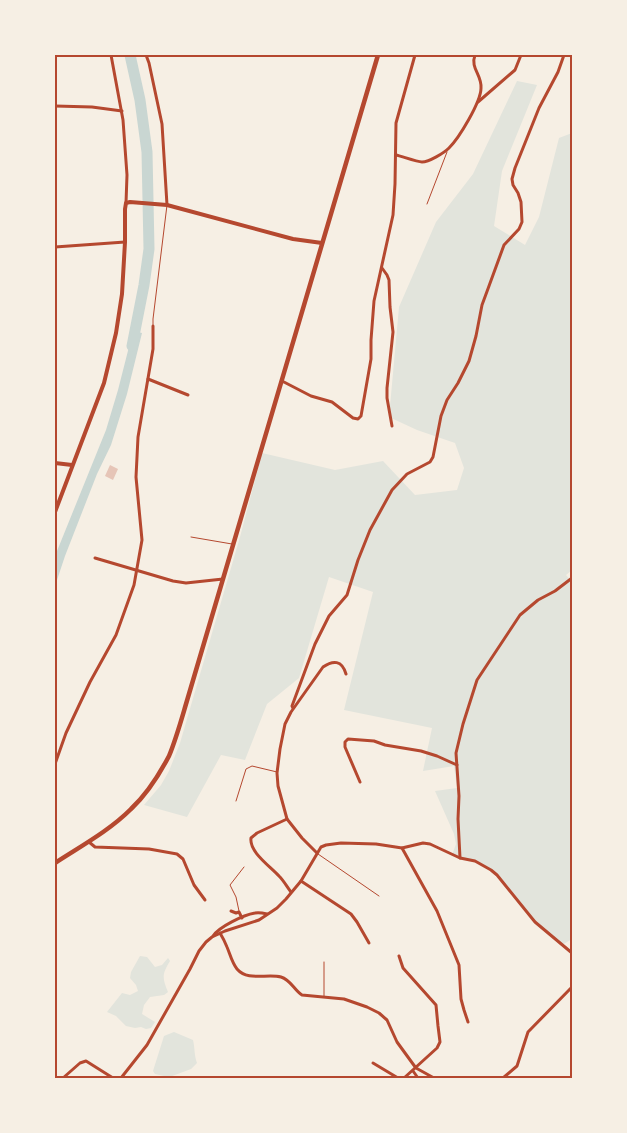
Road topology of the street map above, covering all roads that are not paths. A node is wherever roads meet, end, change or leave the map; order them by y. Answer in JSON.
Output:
{"nodes":[{"id":1,"x":111,"y":55,"type":"edge"},
{"id":2,"x":146,"y":55,"type":"edge"},
{"id":3,"x":378,"y":55,"type":"edge"},
{"id":4,"x":415,"y":55,"type":"edge"},
{"id":5,"x":475,"y":55,"type":"edge"},
{"id":6,"x":521,"y":55,"type":"edge"},
{"id":7,"x":564,"y":55,"type":"edge"},
{"id":8,"x":478,"y":102,"type":"junction"},
{"id":9,"x":55,"y":106,"type":"edge"},
{"id":10,"x":122,"y":111,"type":"junction"},
{"id":11,"x":449,"y":149,"type":"junction"},
{"id":12,"x":396,"y":155,"type":"junction"},
{"id":13,"x":126,"y":203,"type":"junction"},
{"id":14,"x":167,"y":204,"type":"junction"},
{"id":15,"x":427,"y":204,"type":"dead end"},
{"id":16,"x":125,"y":242,"type":"junction"},
{"id":17,"x":322,"y":243,"type":"junction"},
{"id":18,"x":55,"y":247,"type":"edge"},
{"id":19,"x":382,"y":268,"type":"junction"},
{"id":20,"x":153,"y":326,"type":"joint"},
{"id":21,"x":148,"y":379,"type":"junction"},
{"id":22,"x":281,"y":381,"type":"junction"},
{"id":23,"x":188,"y":395,"type":"dead end"},
{"id":24,"x":392,"y":426,"type":"dead end"},
{"id":25,"x":55,"y":463,"type":"edge"},
{"id":26,"x":72,"y":465,"type":"junction"},
{"id":27,"x":57,"y":503,"type":"edge"},
{"id":28,"x":55,"y":512,"type":"edge"},
{"id":29,"x":191,"y":536,"type":"dead end"},
{"id":30,"x":233,"y":544,"type":"junction"},
{"id":31,"x":95,"y":558,"type":"dead end"},
{"id":32,"x":136,"y":570,"type":"junction"},
{"id":33,"x":572,"y":578,"type":"edge"},
{"id":34,"x":223,"y":579,"type":"junction"},
{"id":35,"x":346,"y":674,"type":"dead end"},
{"id":36,"x":293,"y":708,"type":"junction"},
{"id":37,"x":55,"y":764,"type":"edge"},
{"id":38,"x":457,"y":766,"type":"junction"},
{"id":39,"x":277,"y":773,"type":"junction"},
{"id":40,"x":360,"y":782,"type":"dead end"},
{"id":41,"x":236,"y":801,"type":"dead end"},
{"id":42,"x":287,"y":819,"type":"junction"},
{"id":43,"x":88,"y":841,"type":"junction"},
{"id":44,"x":402,"y":848,"type":"junction"},
{"id":45,"x":317,"y":853,"type":"junction"},
{"id":46,"x":460,"y":858,"type":"junction"},
{"id":47,"x":55,"y":863,"type":"edge"},
{"id":48,"x":244,"y":867,"type":"dead end"},
{"id":49,"x":300,"y":881,"type":"junction"},
{"id":50,"x":291,"y":892,"type":"junction"},
{"id":51,"x":379,"y":896,"type":"dead end"},
{"id":52,"x":205,"y":900,"type":"dead end"},
{"id":53,"x":231,"y":911,"type":"dead end"},
{"id":54,"x":239,"y":912,"type":"junction"},
{"id":55,"x":267,"y":914,"type":"junction"},
{"id":56,"x":242,"y":918,"type":"junction"},
{"id":57,"x":220,"y":933,"type":"junction"},
{"id":58,"x":212,"y":937,"type":"junction"},
{"id":59,"x":369,"y":943,"type":"dead end"},
{"id":60,"x":572,"y":953,"type":"edge"},
{"id":61,"x":399,"y":956,"type":"dead end"},
{"id":62,"x":324,"y":962,"type":"dead end"},
{"id":63,"x":572,"y":987,"type":"edge"},
{"id":64,"x":324,"y":997,"type":"junction"},
{"id":65,"x":468,"y":1022,"type":"dead end"},
{"id":66,"x":373,"y":1063,"type":"dead end"},
{"id":67,"x":415,"y":1069,"type":"junction"},
{"id":68,"x":63,"y":1078,"type":"edge"},
{"id":69,"x":113,"y":1078,"type":"edge"},
{"id":70,"x":121,"y":1078,"type":"edge"},
{"id":71,"x":398,"y":1078,"type":"edge"},
{"id":72,"x":404,"y":1078,"type":"edge"},
{"id":73,"x":418,"y":1078,"type":"edge"},
{"id":74,"x":434,"y":1078,"type":"edge"},
{"id":75,"x":503,"y":1078,"type":"edge"}],
"edges":[{"from":1,"to":10,"type":"street"},
{"from":2,"to":14,"type":"street"},
{"from":3,"to":17,"type":"main road"},
{"from":4,"to":12,"type":"street"},
{"from":5,"to":8,"type":"street"},
{"from":6,"to":8,"type":"street"},
{"from":7,"to":36,"type":"street"},
{"from":8,"to":11,"type":"street"},
{"from":9,"to":10,"type":"street"},
{"from":10,"to":13,"type":"street"},
{"from":11,"to":12,"type":"street"},
{"from":11,"to":15,"type":"lane"},
{"from":12,"to":19,"type":"street"},
{"from":13,"to":14,"type":"street"},
{"from":13,"to":16,"type":"street"},
{"from":14,"to":17,"type":"street"},
{"from":14,"to":20,"type":"lane"},
{"from":16,"to":18,"type":"street"},
{"from":16,"to":26,"type":"street"},
{"from":17,"to":22,"type":"main road"},
{"from":19,"to":22,"type":"street"},
{"from":19,"to":24,"type":"street"},
{"from":20,"to":21,"type":"street"},
{"from":21,"to":23,"type":"street"},
{"from":21,"to":32,"type":"street"},
{"from":22,"to":30,"type":"main road"},
{"from":25,"to":26,"type":"street"},
{"from":26,"to":27,"type":"street"},
{"from":27,"to":28,"type":"street"},
{"from":29,"to":30,"type":"lane"},
{"from":30,"to":34,"type":"main road"},
{"from":31,"to":32,"type":"street"},
{"from":32,"to":34,"type":"street"},
{"from":32,"to":37,"type":"street"},
{"from":33,"to":38,"type":"street"},
{"from":34,"to":43,"type":"main road"},
{"from":35,"to":36,"type":"street"},
{"from":36,"to":39,"type":"street"},
{"from":38,"to":40,"type":"street"},
{"from":38,"to":46,"type":"street"},
{"from":39,"to":41,"type":"lane"},
{"from":39,"to":42,"type":"street"},
{"from":42,"to":45,"type":"street"},
{"from":42,"to":50,"type":"street"},
{"from":43,"to":47,"type":"main road"},
{"from":43,"to":52,"type":"street"},
{"from":44,"to":45,"type":"street"},
{"from":44,"to":46,"type":"street"},
{"from":44,"to":65,"type":"street"},
{"from":45,"to":49,"type":"street"},
{"from":45,"to":51,"type":"lane"},
{"from":46,"to":60,"type":"street"},
{"from":48,"to":54,"type":"lane"},
{"from":49,"to":50,"type":"street"},
{"from":49,"to":59,"type":"street"},
{"from":50,"to":55,"type":"street"},
{"from":53,"to":54,"type":"street"},
{"from":54,"to":56,"type":"street"},
{"from":55,"to":56,"type":"street"},
{"from":55,"to":57,"type":"street"},
{"from":56,"to":58,"type":"street"},
{"from":57,"to":58,"type":"street"},
{"from":57,"to":64,"type":"street"},
{"from":58,"to":70,"type":"street"},
{"from":61,"to":67,"type":"street"},
{"from":62,"to":64,"type":"lane"},
{"from":63,"to":75,"type":"street"},
{"from":64,"to":67,"type":"street"},
{"from":66,"to":71,"type":"street"},
{"from":67,"to":72,"type":"street"},
{"from":67,"to":73,"type":"street"},
{"from":67,"to":74,"type":"street"},
{"from":68,"to":69,"type":"street"}]}
